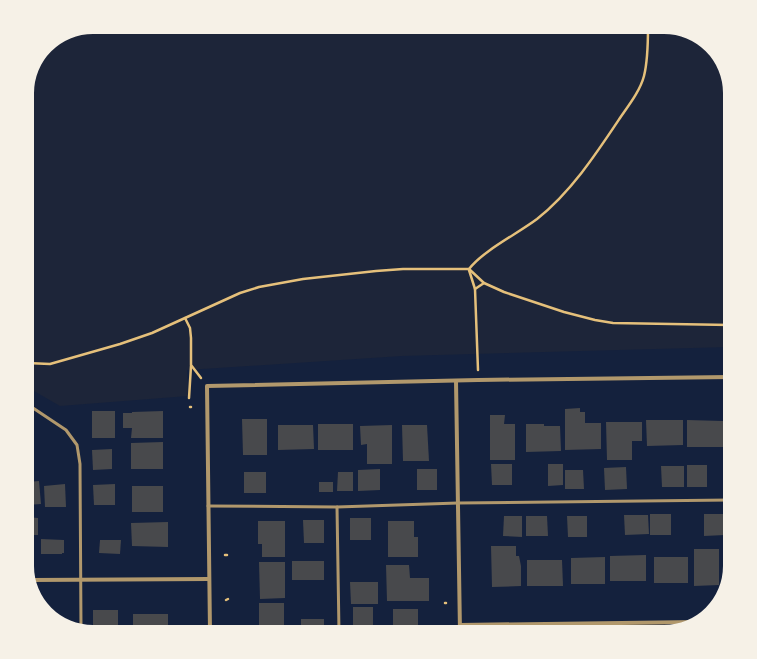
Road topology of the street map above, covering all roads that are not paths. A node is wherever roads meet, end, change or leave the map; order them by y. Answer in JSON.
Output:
{"nodes":[{"id":1,"x":723,"y":377,"type":"edge"},
{"id":2,"x":456,"y":381,"type":"junction"},
{"id":3,"x":34,"y":409,"type":"edge"},
{"id":4,"x":723,"y":500,"type":"edge"},
{"id":5,"x":458,"y":503,"type":"junction"},
{"id":6,"x":208,"y":506,"type":"junction"},
{"id":7,"x":337,"y":506,"type":"junction"},
{"id":8,"x":210,"y":579,"type":"junction"},
{"id":9,"x":36,"y":580,"type":"edge"},
{"id":10,"x":80,"y":580,"type":"junction"},
{"id":11,"x":681,"y":622,"type":"edge"},
{"id":12,"x":81,"y":624,"type":"edge"},
{"id":13,"x":210,"y":625,"type":"edge"},
{"id":14,"x":339,"y":625,"type":"edge"},
{"id":15,"x":460,"y":625,"type":"joint"}],
"edges":[{"from":1,"to":2,"type":"street"},
{"from":2,"to":5,"type":"street"},
{"from":2,"to":6,"type":"street"},
{"from":3,"to":10,"type":"lane"},
{"from":4,"to":5,"type":"lane"},
{"from":5,"to":7,"type":"lane"},
{"from":5,"to":15,"type":"street"},
{"from":6,"to":7,"type":"lane"},
{"from":6,"to":8,"type":"street"},
{"from":7,"to":14,"type":"lane"},
{"from":8,"to":10,"type":"street"},
{"from":8,"to":13,"type":"street"},
{"from":9,"to":10,"type":"street"},
{"from":10,"to":12,"type":"lane"},
{"from":11,"to":15,"type":"street"}]}
